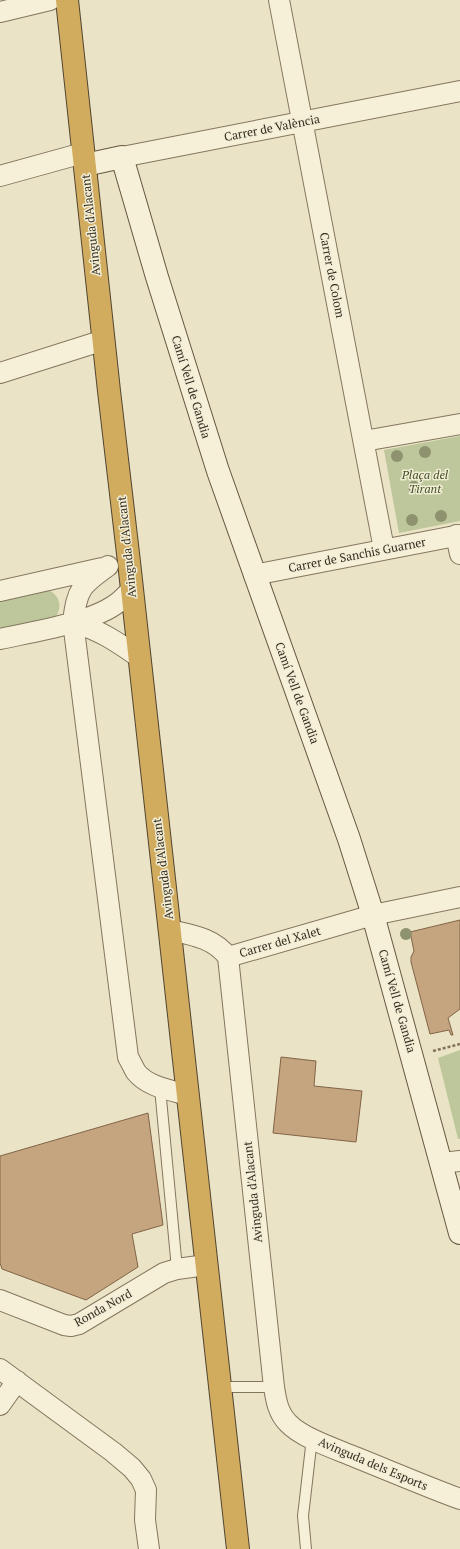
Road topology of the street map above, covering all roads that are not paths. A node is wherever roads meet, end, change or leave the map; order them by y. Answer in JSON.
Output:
{"nodes":[{"id":1,"x":50,"y":0,"type":"edge"},
{"id":2,"x":67,"y":0,"type":"edge"},
{"id":3,"x":279,"y":0,"type":"edge"},
{"id":4,"x":0,"y":12,"type":"edge"},
{"id":5,"x":460,"y":91,"type":"edge"},
{"id":6,"x":302,"y":123,"type":"junction"},
{"id":7,"x":122,"y":157,"type":"junction"},
{"id":8,"x":84,"y":159,"type":"junction"},
{"id":9,"x":0,"y":176,"type":"edge"},
{"id":10,"x":104,"y":340,"type":"junction"},
{"id":11,"x":0,"y":373,"type":"edge"},
{"id":12,"x":460,"y":424,"type":"edge"},
{"id":13,"x":364,"y":441,"type":"junction"},
{"id":14,"x":459,"y":541,"type":"edge"},
{"id":15,"x":384,"y":549,"type":"junction"},
{"id":16,"x":129,"y":562,"type":"junction"},
{"id":17,"x":108,"y":566,"type":"junction"},
{"id":18,"x":254,"y":575,"type":"junction"},
{"id":19,"x":132,"y":589,"type":"junction"},
{"id":20,"x":0,"y":591,"type":"edge"},
{"id":21,"x":72,"y":622,"type":"junction"},
{"id":22,"x":0,"y":639,"type":"edge"},
{"id":23,"x":140,"y":658,"type":"junction"},
{"id":24,"x":460,"y":897,"type":"edge"},
{"id":25,"x":373,"y":915,"type":"junction"},
{"id":26,"x":170,"y":930,"type":"junction"},
{"id":27,"x":228,"y":957,"type":"junction"},
{"id":28,"x":160,"y":1088,"type":"junction"},
{"id":29,"x":188,"y":1095,"type":"junction"},
{"id":30,"x":451,"y":1162,"type":"edge"},
{"id":31,"x":460,"y":1232,"type":"edge"},
{"id":32,"x":206,"y":1264,"type":"junction"},
{"id":33,"x":178,"y":1269,"type":"junction"},
{"id":34,"x":0,"y":1300,"type":"edge"},
{"id":35,"x":0,"y":1369,"type":"edge"},
{"id":36,"x":17,"y":1381,"type":"junction"},
{"id":37,"x":220,"y":1387,"type":"junction"},
{"id":38,"x":274,"y":1387,"type":"junction"},
{"id":39,"x":0,"y":1405,"type":"edge"},
{"id":40,"x":289,"y":1424,"type":"joint"},
{"id":41,"x":312,"y":1438,"type":"junction"},
{"id":42,"x":460,"y":1499,"type":"edge"},
{"id":43,"x":148,"y":1549,"type":"edge"},
{"id":44,"x":238,"y":1549,"type":"edge"},
{"id":45,"x":306,"y":1549,"type":"edge"}],
"edges":[{"from":1,"to":4,"type":"street"},
{"from":2,"to":8,"type":"highway","name":"Avinguda d'Alacant"},
{"from":3,"to":6,"type":"street","name":"Carrer de Colom"},
{"from":5,"to":6,"type":"street","name":"Carrer de València"},
{"from":6,"to":7,"type":"street","name":"Carrer de València"},
{"from":6,"to":13,"type":"street","name":"Carrer de Colom"},
{"from":7,"to":8,"type":"street","name":"Carrer de València"},
{"from":7,"to":18,"type":"street","name":"Camí Vell de Gandia"},
{"from":8,"to":9,"type":"street"},
{"from":8,"to":10,"type":"highway","name":"Avinguda d'Alacant"},
{"from":10,"to":11,"type":"street"},
{"from":10,"to":16,"type":"highway","name":"Avinguda d'Alacant"},
{"from":12,"to":13,"type":"street"},
{"from":13,"to":15,"type":"street","name":"Carrer de Colom"},
{"from":14,"to":15,"type":"street","name":"Carrer de Sanchis Guarner"},
{"from":15,"to":18,"type":"street","name":"Carrer de Sanchis Guarner"},
{"from":16,"to":17,"type":"street"},
{"from":16,"to":19,"type":"highway","name":"Avinguda d'Alacant"},
{"from":17,"to":20,"type":"street"},
{"from":17,"to":21,"type":"street","name":"Avinguda d'Alacant"},
{"from":18,"to":25,"type":"street","name":"Camí Vell de Gandia"},
{"from":19,"to":21,"type":"street"},
{"from":19,"to":23,"type":"highway","name":"Avinguda d'Alacant"},
{"from":21,"to":22,"type":"street"},
{"from":21,"to":23,"type":"street"},
{"from":21,"to":28,"type":"street","name":"Avinguda d'Alacant"},
{"from":23,"to":26,"type":"highway","name":"Avinguda d'Alacant"},
{"from":24,"to":25,"type":"street","name":"Carrer del Xalet"},
{"from":25,"to":27,"type":"street","name":"Carrer del Xalet"},
{"from":25,"to":30,"type":"street","name":"Camí Vell de Gandia"},
{"from":26,"to":27,"type":"street","name":"Carrer del Xalet"},
{"from":26,"to":29,"type":"highway","name":"Avinguda d'Alacant"},
{"from":27,"to":38,"type":"street","name":"Avinguda d'Alacant"},
{"from":28,"to":29,"type":"street","name":"Avinguda d'Alacant"},
{"from":28,"to":33,"type":"lane"},
{"from":29,"to":32,"type":"highway","name":"Avinguda d'Alacant"},
{"from":30,"to":31,"type":"street","name":"Camí Vell de Gandia"},
{"from":32,"to":33,"type":"street","name":"Ronda Nord"},
{"from":32,"to":37,"type":"highway","name":"Avinguda d'Alacant"},
{"from":33,"to":34,"type":"street","name":"Ronda Nord"},
{"from":35,"to":36,"type":"street"},
{"from":36,"to":39,"type":"street"},
{"from":36,"to":43,"type":"street"},
{"from":37,"to":38,"type":"lane"},
{"from":37,"to":44,"type":"highway","name":"Avinguda d'Alacant"},
{"from":38,"to":40,"type":"street","name":"Avinguda d'Alacant"},
{"from":40,"to":41,"type":"street","name":"Avinguda dels Esports"},
{"from":41,"to":42,"type":"street","name":"Avinguda dels Esports"},
{"from":41,"to":45,"type":"lane"}]}
